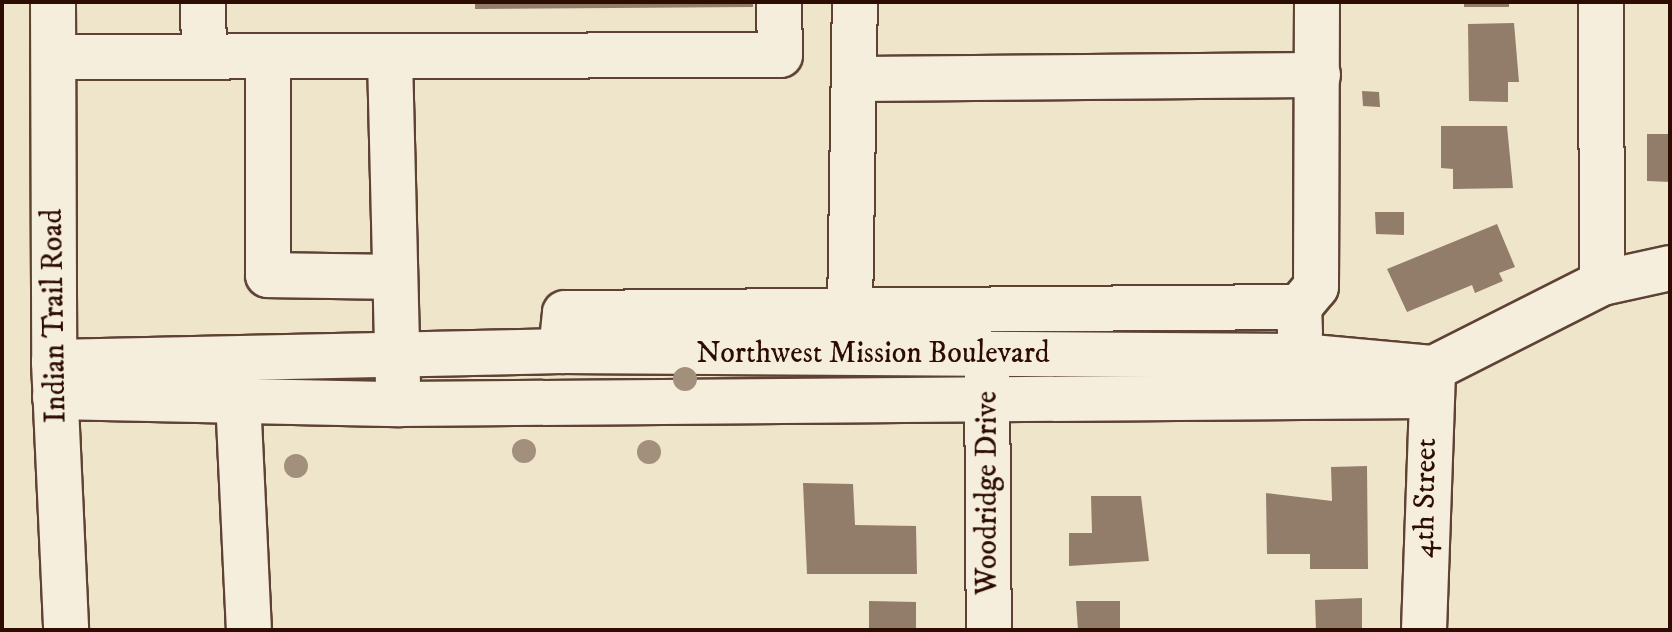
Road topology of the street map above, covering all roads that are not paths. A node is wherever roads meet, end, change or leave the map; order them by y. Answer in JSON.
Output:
{"nodes":[{"id":1,"x":53,"y":2,"type":"edge"},
{"id":2,"x":203,"y":2,"type":"edge"},
{"id":3,"x":779,"y":2,"type":"edge"},
{"id":4,"x":855,"y":2,"type":"edge"},
{"id":5,"x":1317,"y":2,"type":"edge"},
{"id":6,"x":1601,"y":2,"type":"edge"},
{"id":7,"x":204,"y":56,"type":"junction"},
{"id":8,"x":54,"y":57,"type":"junction"},
{"id":9,"x":268,"y":58,"type":"junction"},
{"id":10,"x":390,"y":58,"type":"junction"},
{"id":11,"x":1318,"y":75,"type":"junction"},
{"id":12,"x":855,"y":79,"type":"junction"},
{"id":13,"x":1670,"y":268,"type":"edge"},
{"id":14,"x":395,"y":277,"type":"junction"},
{"id":15,"x":1602,"y":283,"type":"junction"},
{"id":16,"x":1299,"y":307,"type":"junction"},
{"id":17,"x":987,"y":311,"type":"junction"},
{"id":18,"x":850,"y":312,"type":"junction"},
{"id":19,"x":561,"y":351,"type":"junction"},
{"id":20,"x":396,"y":354,"type":"junction"},
{"id":21,"x":236,"y":355,"type":"junction"},
{"id":22,"x":988,"y":355,"type":"junction"},
{"id":23,"x":1301,"y":356,"type":"junction"},
{"id":24,"x":54,"y":379,"type":"junction"},
{"id":25,"x":1430,"y":382,"type":"junction"},
{"id":26,"x":986,"y":402,"type":"junction"},
{"id":27,"x":238,"y":404,"type":"junction"},
{"id":28,"x":400,"y":404,"type":"junction"},
{"id":29,"x":66,"y":630,"type":"edge"},
{"id":30,"x":249,"y":630,"type":"edge"},
{"id":31,"x":989,"y":630,"type":"edge"},
{"id":32,"x":1424,"y":630,"type":"edge"}],
"edges":[{"from":1,"to":8,"type":"street","name":"Indian Trail Road"},
{"from":2,"to":7,"type":"street"},
{"from":3,"to":10,"type":"street"},
{"from":4,"to":12,"type":"street"},
{"from":5,"to":11,"type":"street"},
{"from":6,"to":15,"type":"street"},
{"from":7,"to":8,"type":"street"},
{"from":7,"to":9,"type":"street"},
{"from":8,"to":24,"type":"street","name":"Indian Trail Road"},
{"from":9,"to":10,"type":"street"},
{"from":9,"to":14,"type":"street"},
{"from":10,"to":14,"type":"street"},
{"from":11,"to":12,"type":"street"},
{"from":11,"to":16,"type":"street"},
{"from":12,"to":18,"type":"street"},
{"from":13,"to":15,"type":"street","name":"Northwest Mission Boulevard"},
{"from":14,"to":20,"type":"street"},
{"from":15,"to":25,"type":"street","name":"Northwest Mission Boulevard"},
{"from":16,"to":17,"type":"street"},
{"from":16,"to":23,"type":"street"},
{"from":17,"to":18,"type":"street"},
{"from":17,"to":22,"type":"street","name":"Woodridge Drive"},
{"from":18,"to":19,"type":"street"},
{"from":19,"to":20,"type":"street","name":"Northwest Mission Boulevard"},
{"from":19,"to":22,"type":"street","name":"Northwest Mission Boulevard"},
{"from":20,"to":21,"type":"street","name":"Northwest Mission Boulevard"},
{"from":20,"to":28,"type":"street"},
{"from":21,"to":24,"type":"street","name":"Northwest Mission Boulevard"},
{"from":21,"to":27,"type":"street"},
{"from":22,"to":23,"type":"street","name":"Northwest Mission Boulevard"},
{"from":22,"to":26,"type":"street","name":"Woodridge Drive"},
{"from":23,"to":25,"type":"street","name":"Northwest Mission Boulevard"},
{"from":24,"to":27,"type":"street","name":"Northwest Mission Boulevard"},
{"from":24,"to":29,"type":"street","name":"Indian Trail Road"},
{"from":25,"to":26,"type":"street","name":"Northwest Mission Boulevard"},
{"from":25,"to":32,"type":"street","name":"4th Street"},
{"from":26,"to":28,"type":"street","name":"Northwest Mission Boulevard"},
{"from":26,"to":31,"type":"street","name":"Woodridge Drive"},
{"from":27,"to":28,"type":"street","name":"Northwest Mission Boulevard"},
{"from":27,"to":30,"type":"street"}]}
